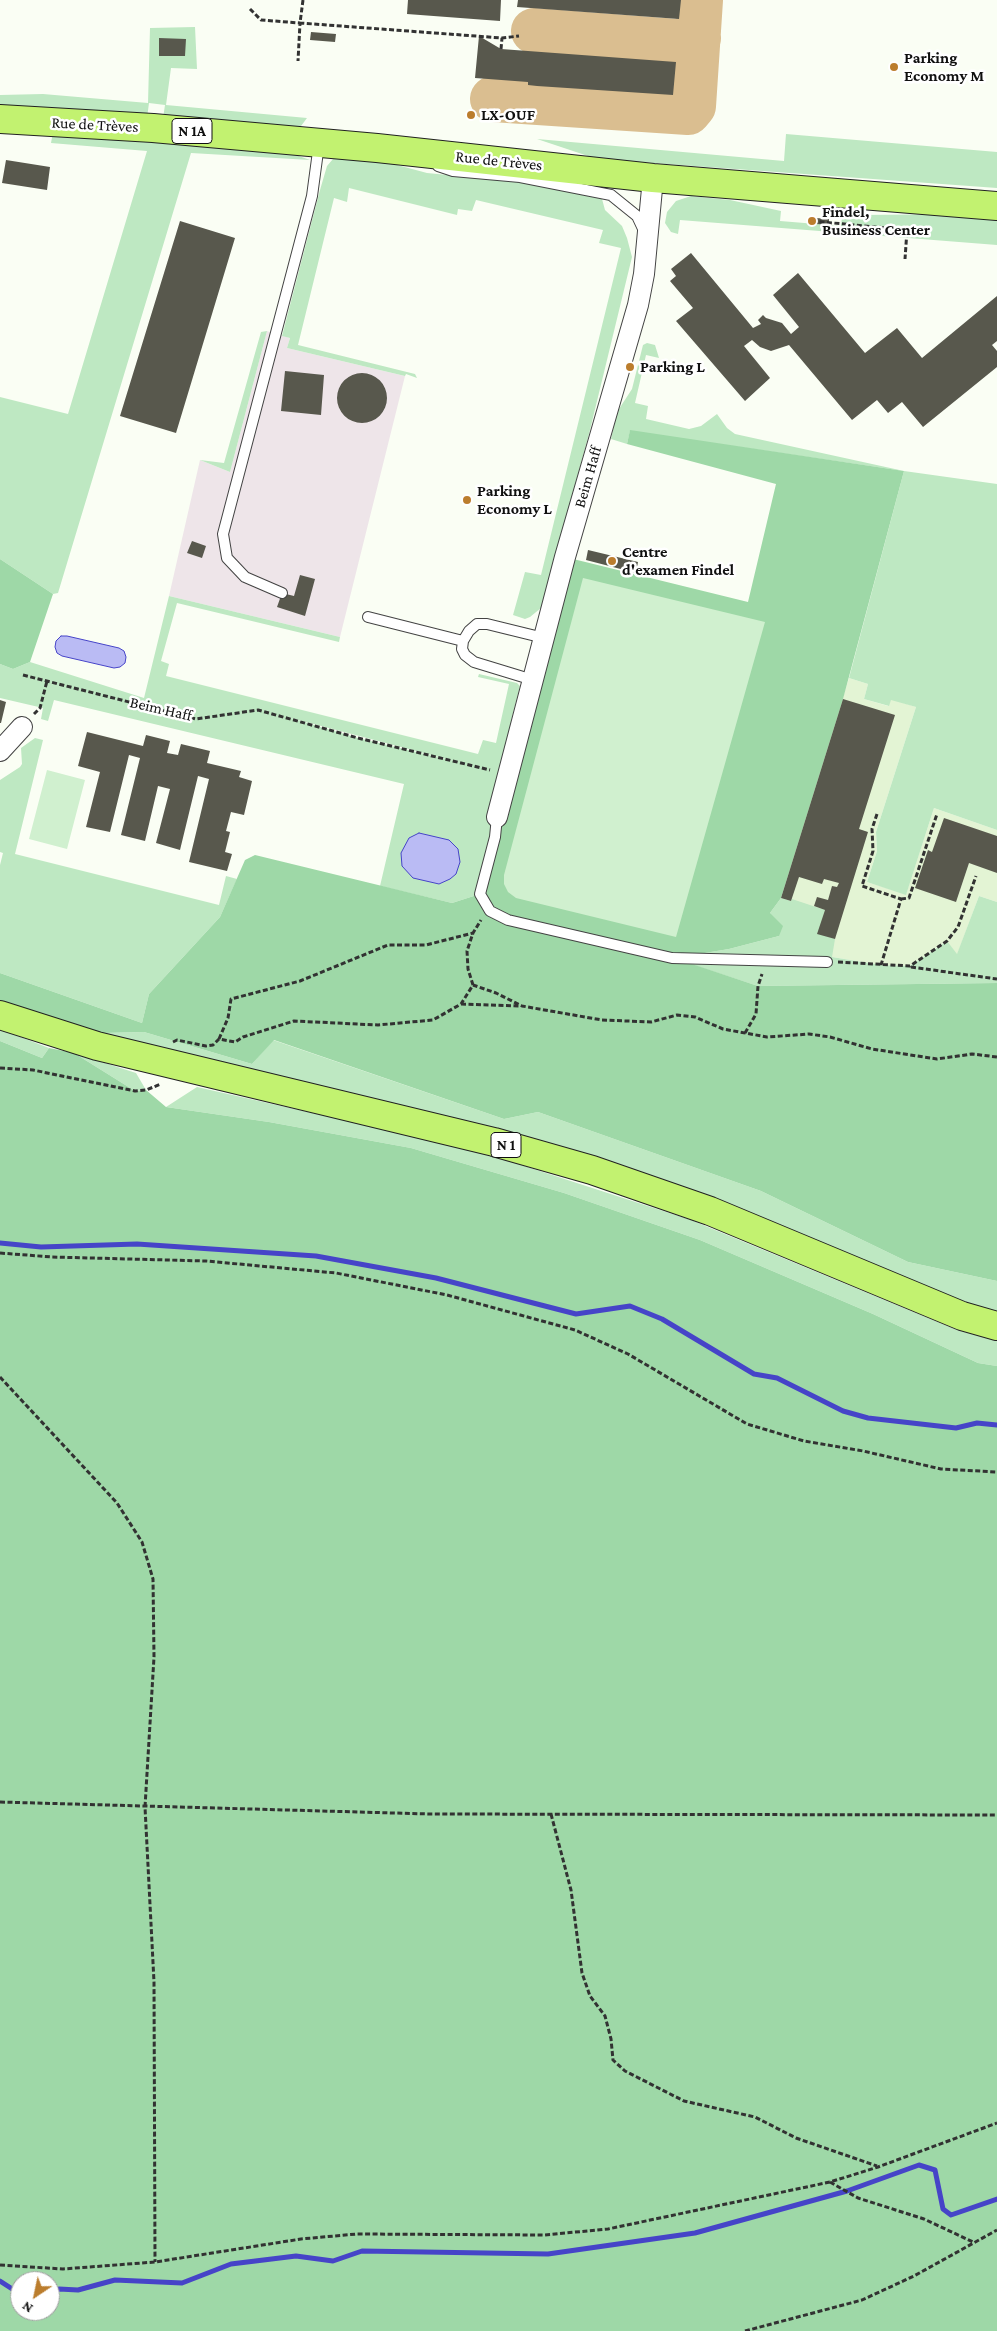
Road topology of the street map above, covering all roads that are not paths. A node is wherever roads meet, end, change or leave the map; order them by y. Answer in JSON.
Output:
{"nodes":[{"id":1,"x":2,"y":119,"type":"edge"},
{"id":2,"x":319,"y":143,"type":"junction"},
{"id":3,"x":377,"y":148,"type":"junction"},
{"id":4,"x":653,"y":178,"type":"junction"},
{"id":5,"x":997,"y":206,"type":"edge"},
{"id":6,"x":648,"y":239,"type":"junction"},
{"id":7,"x":282,"y":593,"type":"dead end"},
{"id":8,"x":368,"y":617,"type":"dead end"},
{"id":9,"x":544,"y":638,"type":"junction"},
{"id":10,"x":463,"y":641,"type":"junction"},
{"id":11,"x":533,"y":680,"type":"junction"},
{"id":12,"x":22,"y":727,"type":"road end"},
{"id":13,"x":0,"y":751,"type":"edge"},
{"id":14,"x":497,"y":817,"type":"joint"},
{"id":15,"x":827,"y":962,"type":"road end"},
{"id":16,"x":0,"y":1015,"type":"edge"},
{"id":17,"x":997,"y":1326,"type":"edge"}],
"edges":[{"from":1,"to":2,"type":"main road","name":"Rue de Trèves","number":"N 1A"},
{"from":2,"to":3,"type":"main road","name":"Rue de Trèves","number":"N 1A"},
{"from":2,"to":7,"type":"lane"},
{"from":3,"to":4,"type":"main road","name":"Rue de Trèves","number":"N 1A"},
{"from":3,"to":6,"type":"lane"},
{"from":4,"to":5,"type":"main road","name":"Rue de Trèves","number":"N 1A"},
{"from":4,"to":6,"type":"street","name":"Beim Haff"},
{"from":6,"to":9,"type":"street","name":"Beim Haff"},
{"from":8,"to":10,"type":"lane"},
{"from":9,"to":10,"type":"lane"},
{"from":9,"to":11,"type":"street","name":"Beim Haff"},
{"from":10,"to":11,"type":"lane"},
{"from":11,"to":14,"type":"street","name":"Beim Haff"},
{"from":12,"to":13,"type":"street"},
{"from":14,"to":15,"type":"lane"},
{"from":16,"to":17,"type":"main road","number":"N 1"}]}
